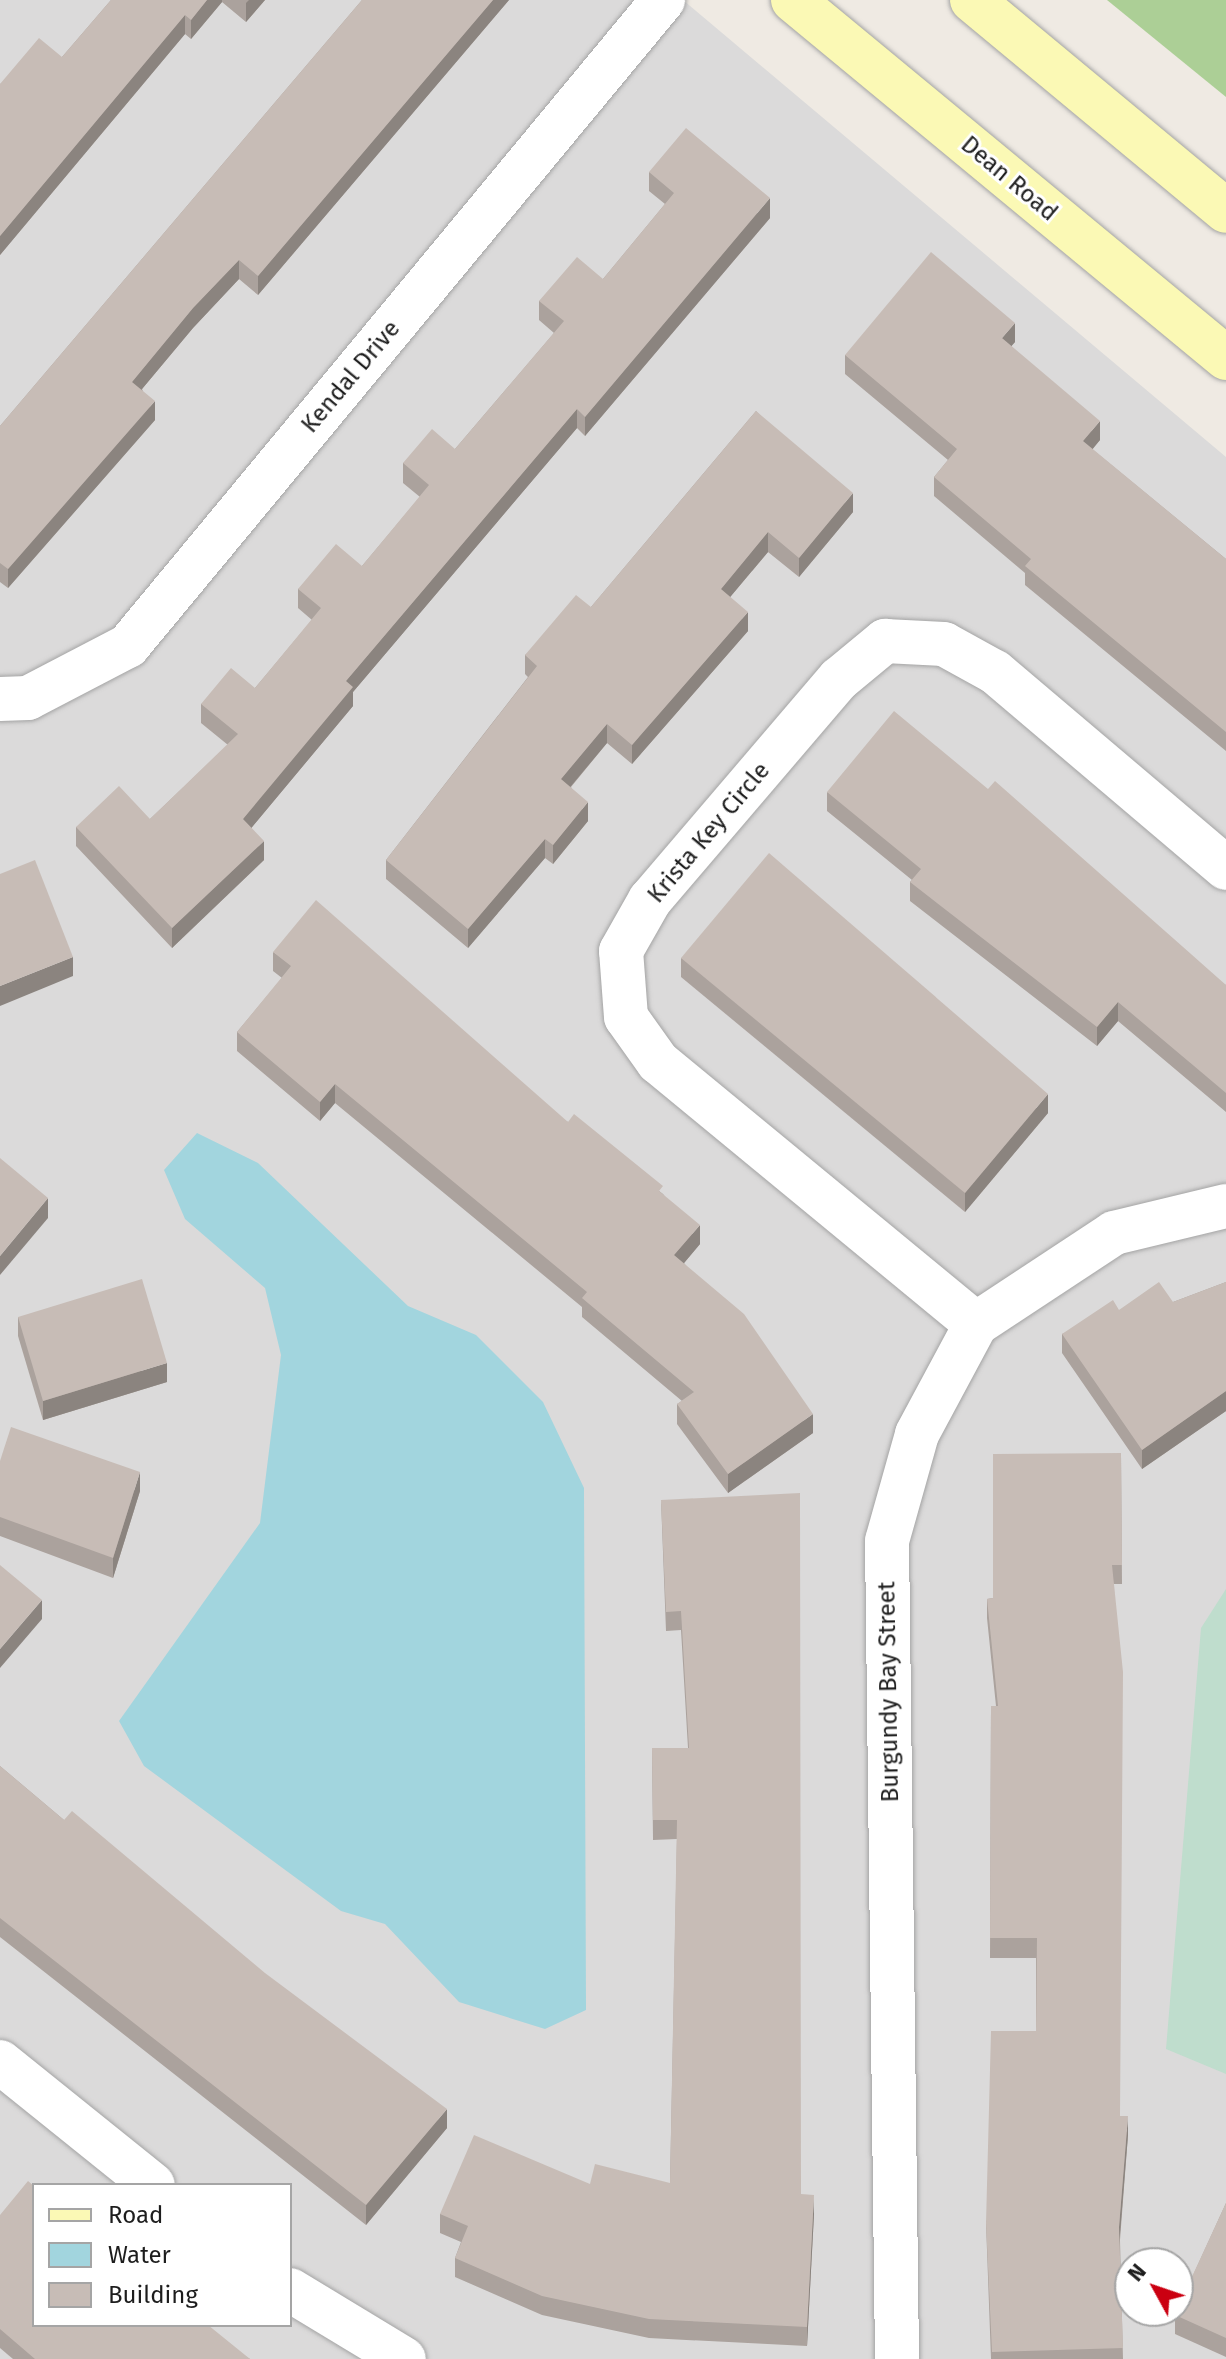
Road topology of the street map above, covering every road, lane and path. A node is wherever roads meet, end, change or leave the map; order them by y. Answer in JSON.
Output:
{"nodes":[{"id":1,"x":663,"y":0,"type":"edge"},
{"id":2,"x":793,"y":0,"type":"edge"},
{"id":3,"x":972,"y":0,"type":"edge"},
{"id":4,"x":1226,"y":211,"type":"edge"},
{"id":5,"x":1226,"y":358,"type":"edge"},
{"id":6,"x":0,"y":699,"type":"edge"},
{"id":7,"x":1226,"y":868,"type":"edge"},
{"id":8,"x":1226,"y":1206,"type":"edge"},
{"id":9,"x":976,"y":1324,"type":"junction"},
{"id":10,"x":0,"y":2062,"type":"edge"},
{"id":11,"x":151,"y":2183,"type":"edge"},
{"id":12,"x":292,"y":2291,"type":"edge"},
{"id":13,"x":404,"y":2359,"type":"edge"},
{"id":14,"x":897,"y":2359,"type":"edge"}],
"edges":[{"from":1,"to":6,"type":"street","name":"Kendal Drive"},
{"from":2,"to":5,"type":"main road","name":"Dean Road"},
{"from":3,"to":4,"type":"main road"},
{"from":7,"to":9,"type":"street","name":"Krista Key Circle"},
{"from":8,"to":9,"type":"street","name":"Burgundy Bay Street"},
{"from":9,"to":14,"type":"street","name":"Burgundy Bay Street"},
{"from":10,"to":11,"type":"street"},
{"from":12,"to":13,"type":"street"}]}
